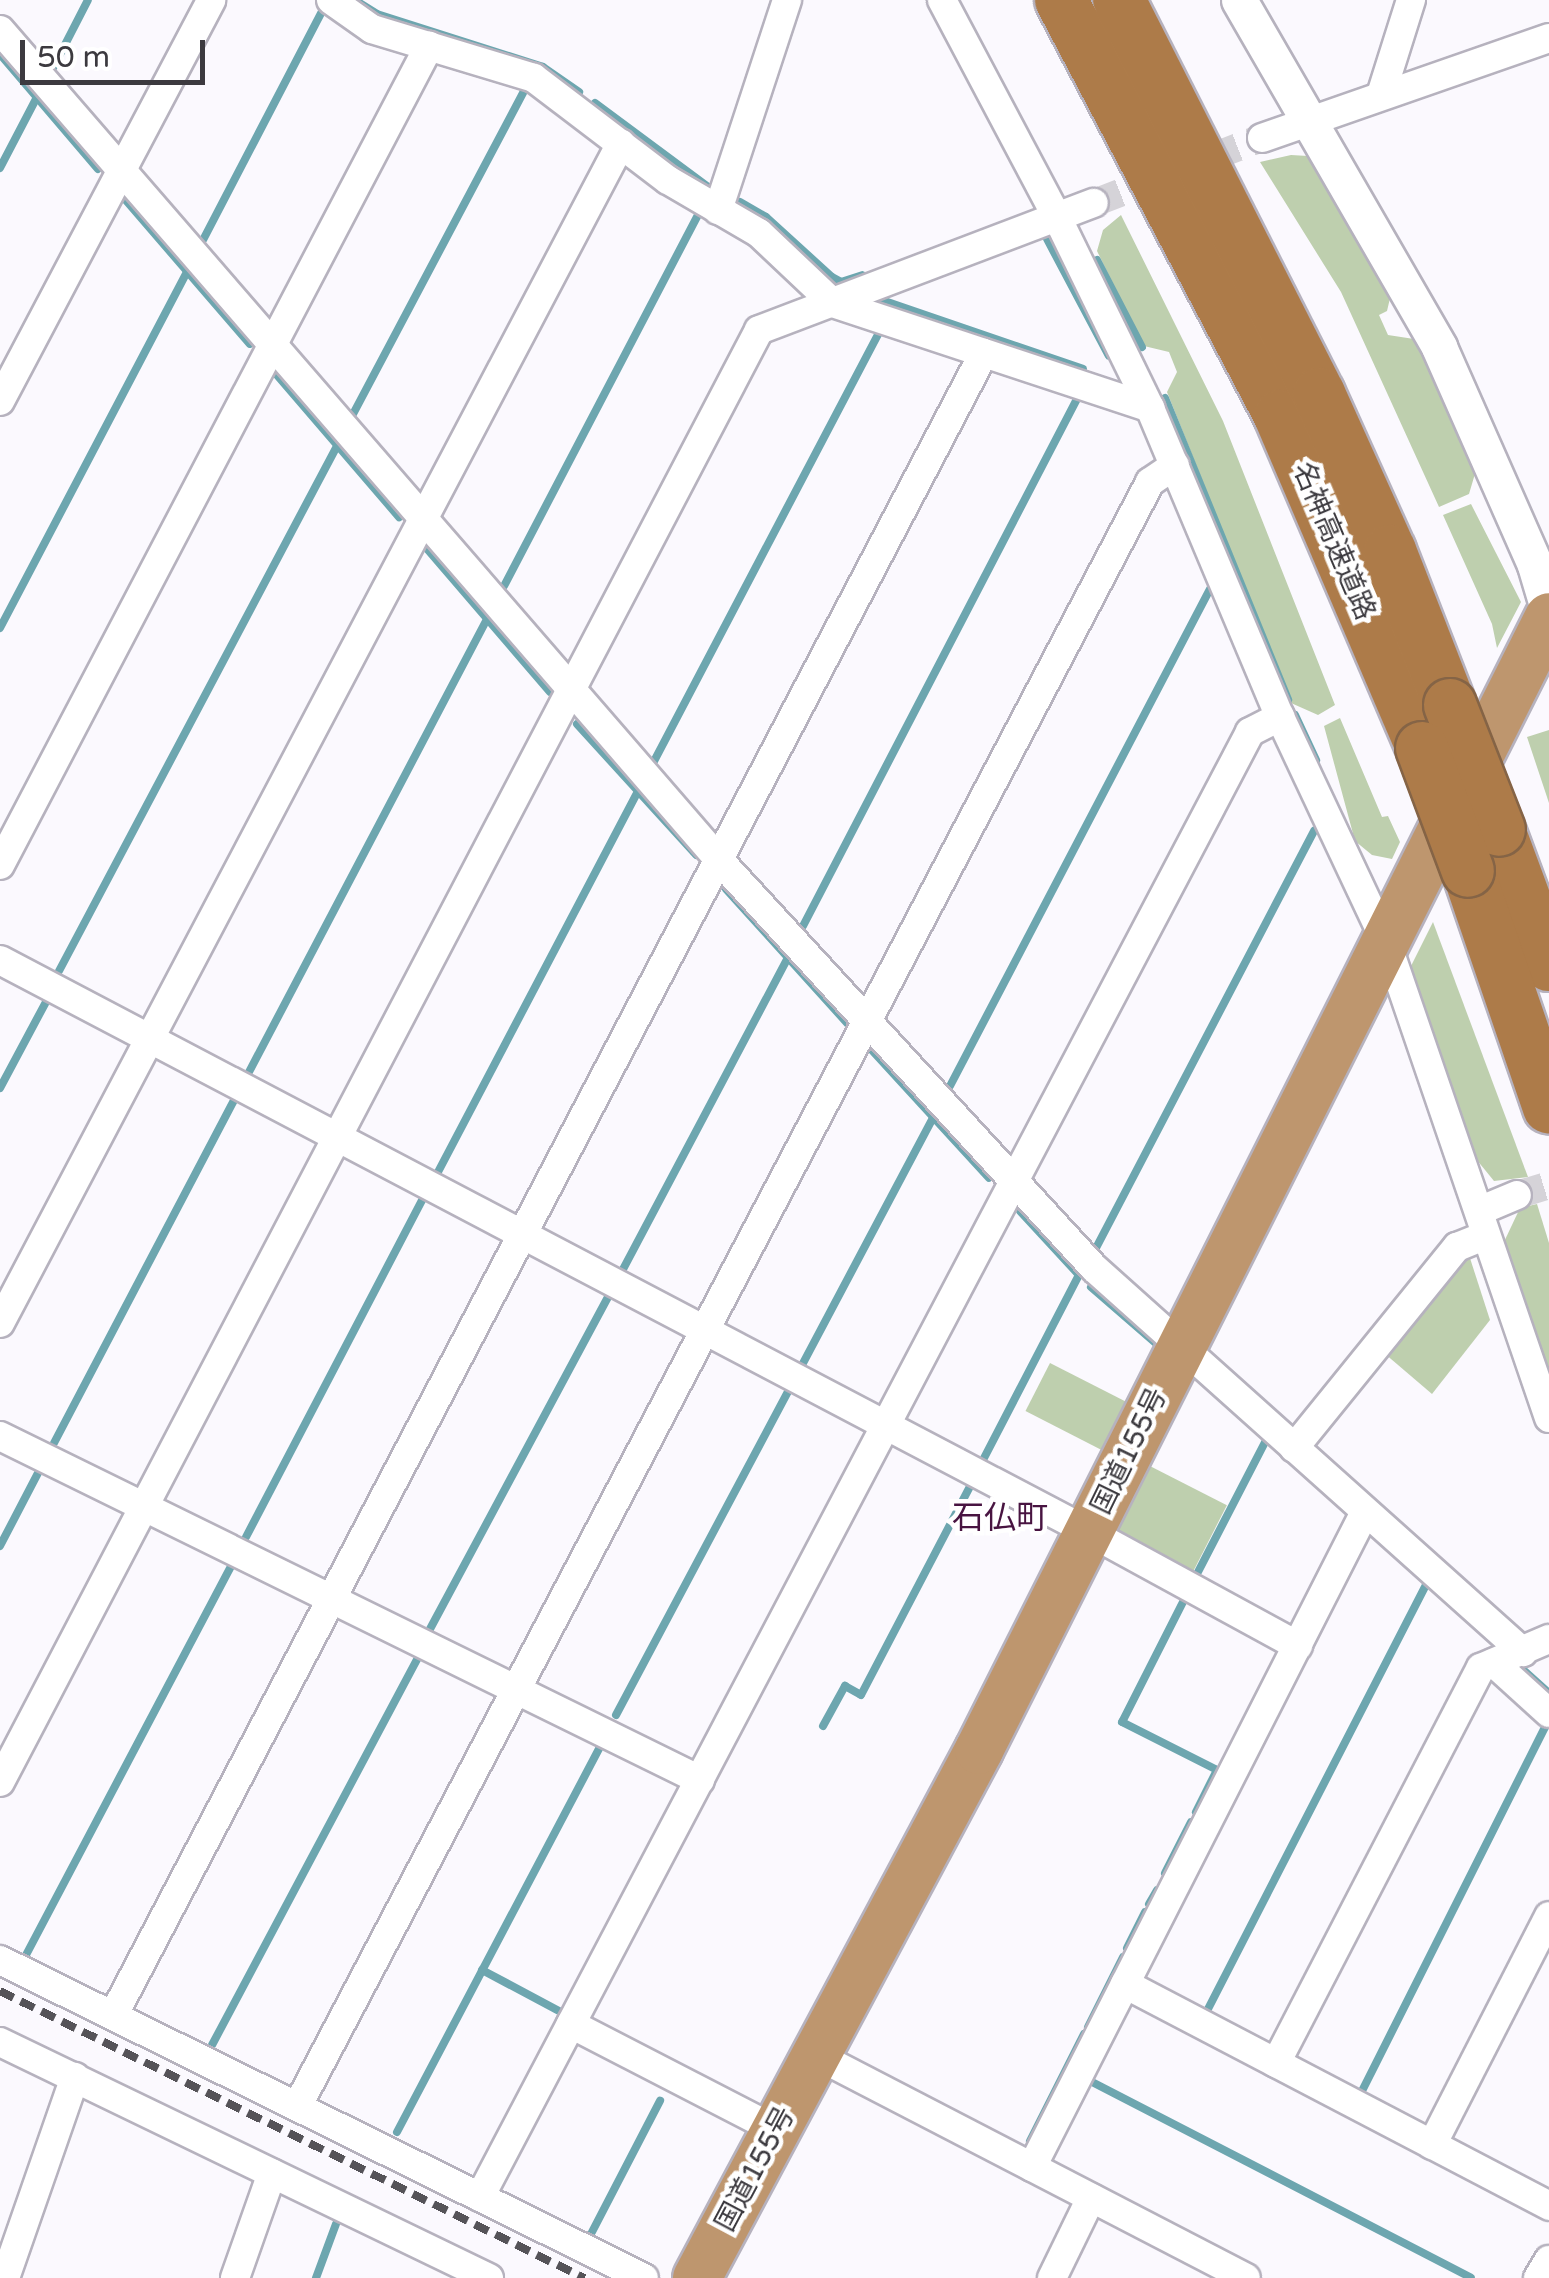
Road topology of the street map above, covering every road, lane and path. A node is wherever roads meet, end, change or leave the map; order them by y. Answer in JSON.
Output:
{"nodes":[{"id":1,"x":211,"y":0,"type":"edge"},
{"id":2,"x":787,"y":0,"type":"edge"},
{"id":3,"x":942,"y":0,"type":"edge"},
{"id":4,"x":1061,"y":0,"type":"edge"},
{"id":5,"x":1119,"y":0,"type":"edge"},
{"id":6,"x":1239,"y":0,"type":"edge"},
{"id":7,"x":1411,"y":0,"type":"edge"},
{"id":8,"x":336,"y":2,"type":"edge"},
{"id":9,"x":0,"y":30,"type":"edge"},
{"id":10,"x":1549,"y":38,"type":"edge"},
{"id":11,"x":429,"y":46,"type":"junction"},
{"id":12,"x":1381,"y":95,"type":"junction"},
{"id":13,"x":1310,"y":121,"type":"junction"},
{"id":14,"x":1262,"y":138,"type":"tunnel mouth"},
{"id":15,"x":621,"y":142,"type":"junction"},
{"id":16,"x":121,"y":170,"type":"junction"},
{"id":17,"x":1094,"y":204,"type":"tunnel mouth"},
{"id":18,"x":718,"y":210,"type":"junction"},
{"id":19,"x":1056,"y":215,"type":"junction"},
{"id":20,"x":833,"y":303,"type":"junction"},
{"id":21,"x":271,"y":348,"type":"junction"},
{"id":22,"x":984,"y":352,"type":"junction"},
{"id":23,"x":0,"y":401,"type":"edge"},
{"id":24,"x":1150,"y":408,"type":"junction"},
{"id":25,"x":1175,"y":465,"type":"junction"},
{"id":26,"x":423,"y":519,"type":"junction"},
{"id":27,"x":1549,"y":615,"type":"edge"},
{"id":28,"x":570,"y":690,"type":"junction"},
{"id":29,"x":1280,"y":717,"type":"junction"},
{"id":30,"x":720,"y":861,"type":"junction"},
{"id":31,"x":0,"y":866,"type":"edge"},
{"id":32,"x":1387,"y":944,"type":"junction"},
{"id":33,"x":0,"y":960,"type":"edge"},
{"id":34,"x":1549,"y":964,"type":"edge"},
{"id":35,"x":866,"y":1022,"type":"junction"},
{"id":36,"x":149,"y":1039,"type":"junction"},
{"id":37,"x":1549,"y":1108,"type":"edge"},
{"id":38,"x":336,"y":1137,"type":"junction"},
{"id":39,"x":1014,"y":1182,"type":"junction"},
{"id":40,"x":1517,"y":1195,"type":"tunnel mouth"},
{"id":41,"x":1483,"y":1223,"type":"junction"},
{"id":42,"x":522,"y":1234,"type":"junction"},
{"id":43,"x":0,"y":1323,"type":"edge"},
{"id":44,"x":705,"y":1330,"type":"junction"},
{"id":45,"x":1180,"y":1347,"type":"junction"},
{"id":46,"x":1549,"y":1418,"type":"edge"},
{"id":47,"x":886,"y":1426,"type":"junction"},
{"id":48,"x":0,"y":1436,"type":"edge"},
{"id":49,"x":1294,"y":1448,"type":"junction"},
{"id":50,"x":143,"y":1507,"type":"junction"},
{"id":51,"x":1366,"y":1512,"type":"junction"},
{"id":52,"x":1089,"y":1532,"type":"junction"},
{"id":53,"x":332,"y":1600,"type":"junction"},
{"id":54,"x":1298,"y":1646,"type":"junction"},
{"id":55,"x":1536,"y":1646,"type":"edge"},
{"id":56,"x":1494,"y":1663,"type":"junction"},
{"id":57,"x":516,"y":1690,"type":"junction"},
{"id":58,"x":1549,"y":1713,"type":"edge"},
{"id":59,"x":700,"y":1780,"type":"junction"},
{"id":60,"x":0,"y":1782,"type":"edge"},
{"id":61,"x":1549,"y":1916,"type":"edge"},
{"id":62,"x":0,"y":1960,"type":"edge"},
{"id":63,"x":1125,"y":1984,"type":"junction"},
{"id":64,"x":113,"y":2016,"type":"junction"},
{"id":65,"x":572,"y":2024,"type":"junction"},
{"id":66,"x":0,"y":2042,"type":"edge"},
{"id":67,"x":816,"y":2055,"type":"junction"},
{"id":68,"x":1276,"y":2064,"type":"junction"},
{"id":69,"x":75,"y":2077,"type":"junction"},
{"id":70,"x":297,"y":2107,"type":"junction"},
{"id":71,"x":776,"y":2130,"type":"junction"},
{"id":72,"x":1432,"y":2145,"type":"junction"},
{"id":73,"x":1032,"y":2167,"type":"junction"},
{"id":74,"x":272,"y":2174,"type":"junction"},
{"id":75,"x":480,"y":2197,"type":"junction"},
{"id":76,"x":1091,"y":2198,"type":"junction"},
{"id":77,"x":1549,"y":2206,"type":"edge"},
{"id":78,"x":1549,"y":2260,"type":"edge"},
{"id":79,"x":704,"y":2276,"type":"edge"},
{"id":80,"x":5,"y":2278,"type":"edge"},
{"id":81,"x":235,"y":2278,"type":"edge"},
{"id":82,"x":489,"y":2278,"type":"edge"},
{"id":83,"x":644,"y":2278,"type":"edge"},
{"id":84,"x":1052,"y":2278,"type":"edge"},
{"id":85,"x":1246,"y":2278,"type":"edge"},
{"id":86,"x":1538,"y":2278,"type":"edge"}],
"edges":[{"from":1,"to":16,"type":"street"},
{"from":2,"to":18,"type":"street"},
{"from":3,"to":19,"type":"street"},
{"from":4,"to":37,"type":"highway","name":"名神高速道路","bridge":true},
{"from":5,"to":34,"type":"highway","name":"名神高速道路","bridge":true},
{"from":6,"to":13,"type":"street"},
{"from":7,"to":12,"type":"street"},
{"from":8,"to":11,"type":"street"},
{"from":9,"to":16,"type":"street"},
{"from":10,"to":12,"type":"street"},
{"from":11,"to":15,"type":"street"},
{"from":11,"to":21,"type":"street"},
{"from":12,"to":13,"type":"street"},
{"from":13,"to":14,"type":"street"},
{"from":13,"to":27,"type":"street"},
{"from":15,"to":18,"type":"street"},
{"from":15,"to":26,"type":"street"},
{"from":16,"to":21,"type":"street"},
{"from":16,"to":23,"type":"street"},
{"from":17,"to":19,"type":"street"},
{"from":18,"to":20,"type":"street"},
{"from":19,"to":20,"type":"street"},
{"from":19,"to":24,"type":"street"},
{"from":20,"to":22,"type":"street"},
{"from":20,"to":28,"type":"street"},
{"from":21,"to":26,"type":"street"},
{"from":21,"to":31,"type":"street"},
{"from":22,"to":24,"type":"street"},
{"from":22,"to":30,"type":"street"},
{"from":24,"to":25,"type":"street"},
{"from":25,"to":29,"type":"street"},
{"from":25,"to":35,"type":"street"},
{"from":26,"to":28,"type":"street"},
{"from":26,"to":36,"type":"street"},
{"from":27,"to":32,"type":"highway","name":"国道155号"},
{"from":28,"to":30,"type":"street"},
{"from":28,"to":38,"type":"street"},
{"from":29,"to":32,"type":"street"},
{"from":29,"to":39,"type":"street"},
{"from":30,"to":35,"type":"street"},
{"from":30,"to":42,"type":"street"},
{"from":32,"to":41,"type":"street"},
{"from":32,"to":45,"type":"highway","name":"国道155号"},
{"from":33,"to":36,"type":"street"},
{"from":35,"to":39,"type":"street"},
{"from":35,"to":44,"type":"street"},
{"from":36,"to":38,"type":"street"},
{"from":36,"to":43,"type":"street"},
{"from":38,"to":42,"type":"street"},
{"from":38,"to":50,"type":"street"},
{"from":39,"to":45,"type":"street"},
{"from":39,"to":47,"type":"street"},
{"from":40,"to":41,"type":"street"},
{"from":41,"to":46,"type":"street"},
{"from":41,"to":49,"type":"street"},
{"from":42,"to":44,"type":"street"},
{"from":42,"to":53,"type":"street"},
{"from":44,"to":47,"type":"street"},
{"from":44,"to":57,"type":"street"},
{"from":45,"to":49,"type":"street"},
{"from":45,"to":52,"type":"highway","name":"国道155号"},
{"from":47,"to":52,"type":"street"},
{"from":47,"to":59,"type":"street"},
{"from":48,"to":50,"type":"street"},
{"from":49,"to":51,"type":"street"},
{"from":50,"to":53,"type":"street"},
{"from":50,"to":60,"type":"street"},
{"from":51,"to":54,"type":"street"},
{"from":51,"to":55,"type":"street"},
{"from":52,"to":54,"type":"street"},
{"from":52,"to":67,"type":"highway","name":"国道155号"},
{"from":53,"to":57,"type":"street"},
{"from":53,"to":64,"type":"street"},
{"from":54,"to":63,"type":"street"},
{"from":55,"to":56,"type":"street"},
{"from":56,"to":58,"type":"street"},
{"from":56,"to":68,"type":"street"},
{"from":57,"to":59,"type":"street"},
{"from":57,"to":70,"type":"street"},
{"from":59,"to":65,"type":"street"},
{"from":61,"to":72,"type":"street"},
{"from":62,"to":64,"type":"street"},
{"from":63,"to":68,"type":"street"},
{"from":63,"to":73,"type":"street"},
{"from":64,"to":70,"type":"street"},
{"from":65,"to":71,"type":"street"},
{"from":65,"to":75,"type":"street"},
{"from":66,"to":69,"type":"street"},
{"from":67,"to":71,"type":"highway","name":"国道155号"},
{"from":67,"to":73,"type":"street"},
{"from":68,"to":72,"type":"street"},
{"from":69,"to":74,"type":"street"},
{"from":69,"to":80,"type":"street"},
{"from":70,"to":75,"type":"street"},
{"from":71,"to":79,"type":"highway","name":"国道155号"},
{"from":72,"to":77,"type":"street"},
{"from":73,"to":76,"type":"street"},
{"from":74,"to":81,"type":"street"},
{"from":74,"to":82,"type":"street"},
{"from":75,"to":83,"type":"street"},
{"from":76,"to":84,"type":"street"},
{"from":76,"to":85,"type":"street"},
{"from":78,"to":86,"type":"street"}]}
